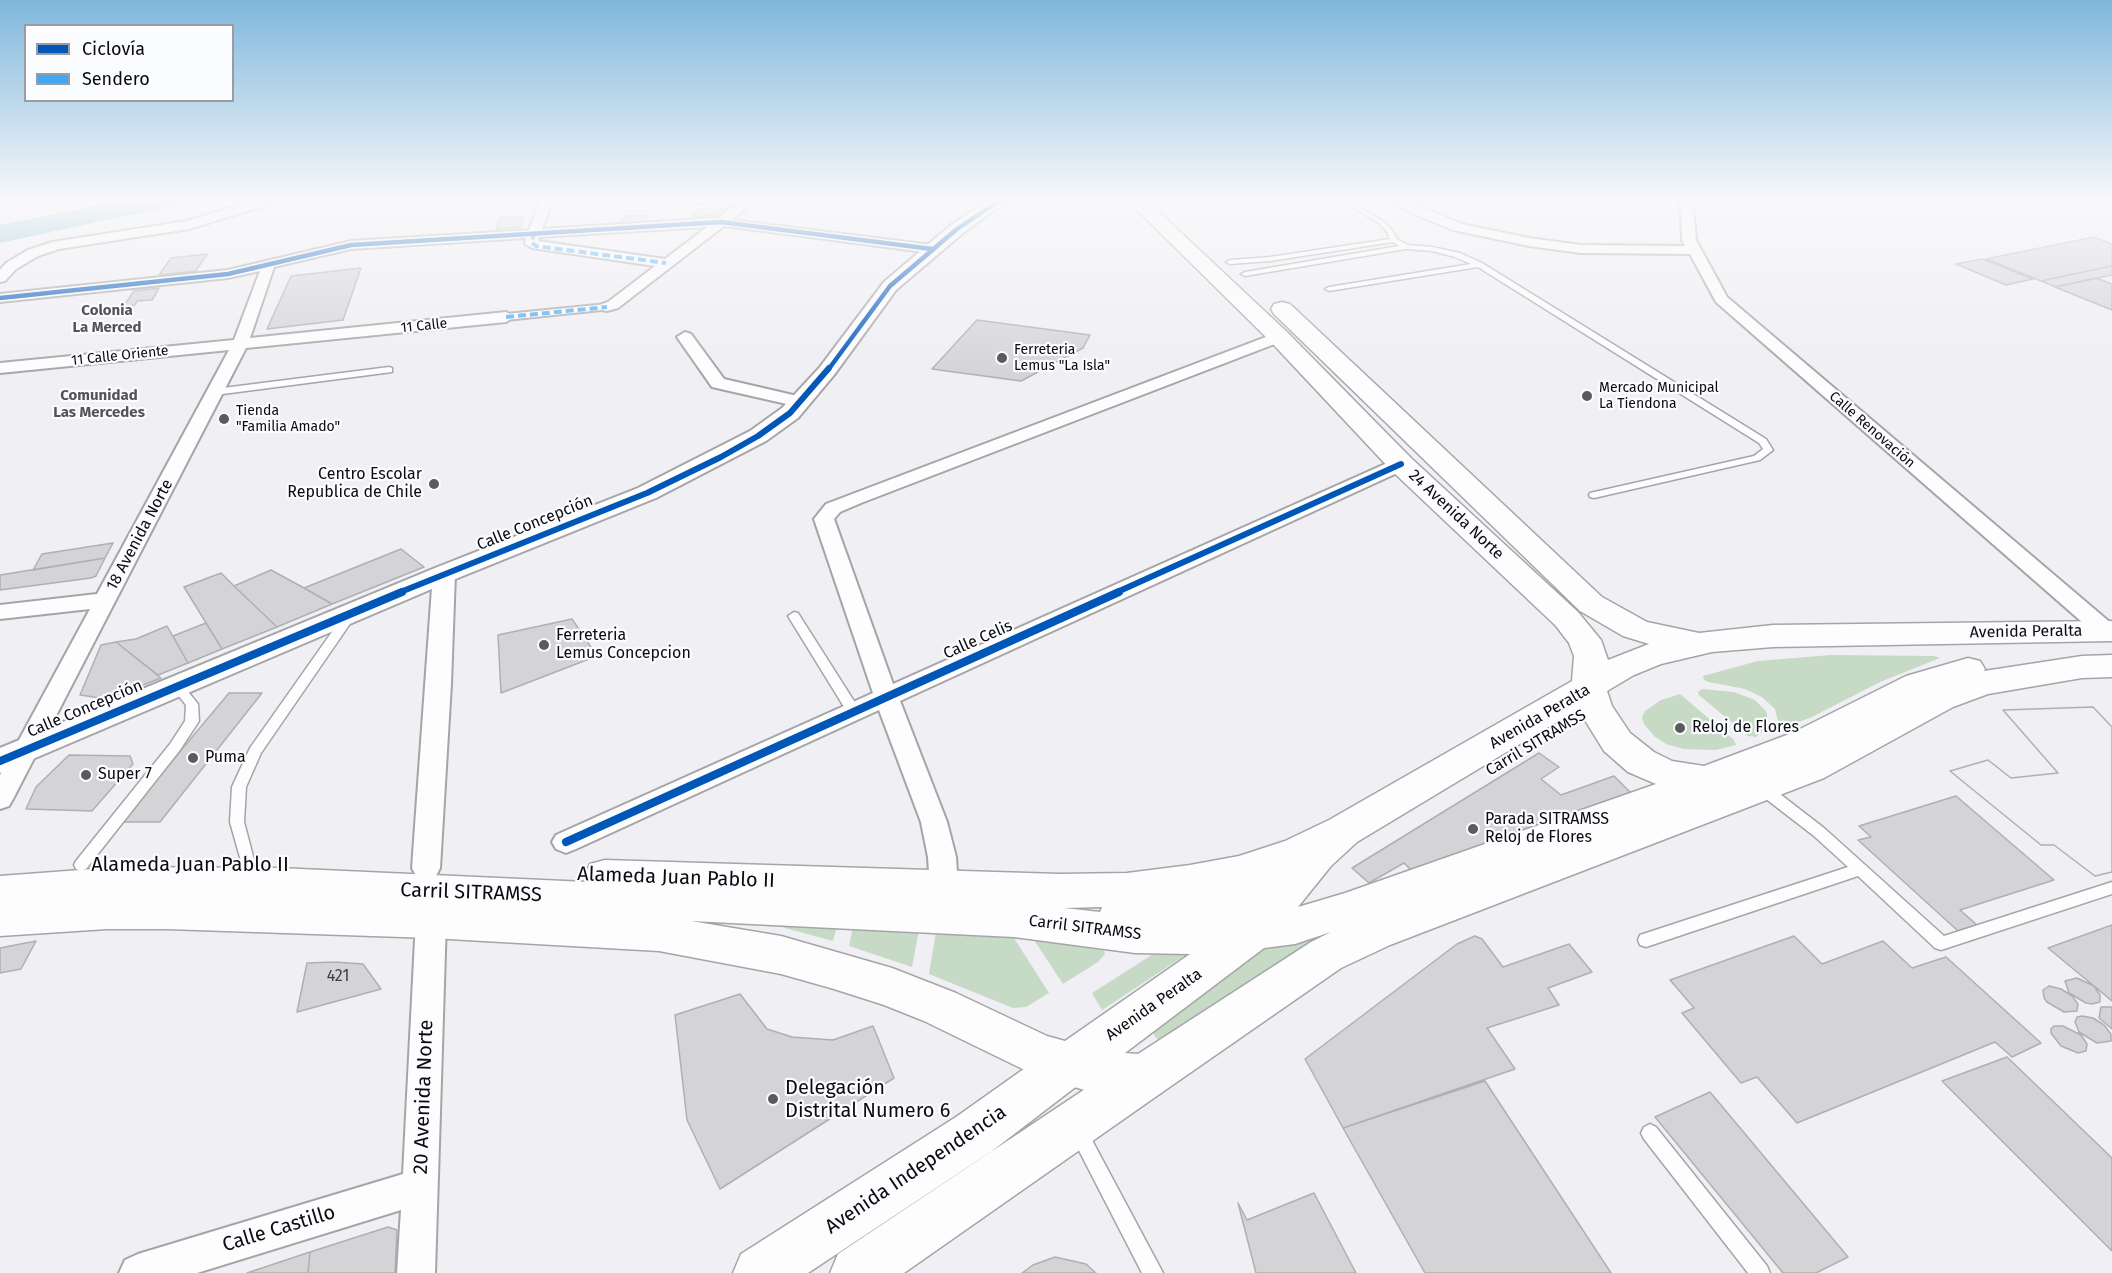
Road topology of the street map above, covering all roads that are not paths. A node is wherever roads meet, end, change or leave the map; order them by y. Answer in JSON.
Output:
{"nodes":[{"id":1,"x":22,"y":258,"type":"edge"},
{"id":2,"x":296,"y":258,"type":"edge"},
{"id":3,"x":631,"y":258,"type":"edge"},
{"id":4,"x":672,"y":258,"type":"edge"},
{"id":5,"x":921,"y":258,"type":"edge"},
{"id":6,"x":1197,"y":258,"type":"edge"},
{"id":7,"x":1228,"y":258,"type":"edge"},
{"id":8,"x":1274,"y":258,"type":"edge"},
{"id":9,"x":1315,"y":258,"type":"edge"},
{"id":10,"x":1464,"y":258,"type":"edge"},
{"id":11,"x":1697,"y":258,"type":"edge"},
{"id":12,"x":666,"y":263,"type":"junction"},
{"id":13,"x":1479,"y":265,"type":"junction"},
{"id":14,"x":267,"y":266,"type":"junction"},
{"id":15,"x":5,"y":267,"type":"edge"},
{"id":16,"x":1238,"y":268,"type":"junction"},
{"id":17,"x":0,"y":278,"type":"edge"},
{"id":18,"x":1329,"y":289,"type":"dead end"},
{"id":19,"x":0,"y":298,"type":"edge"},
{"id":20,"x":608,"y":307,"type":"joint"},
{"id":21,"x":506,"y":318,"type":"joint"},
{"id":22,"x":685,"y":337,"type":"dead end"},
{"id":23,"x":1279,"y":337,"type":"junction"},
{"id":24,"x":240,"y":344,"type":"junction"},
{"id":25,"x":0,"y":368,"type":"edge"},
{"id":26,"x":389,"y":370,"type":"dead end"},
{"id":27,"x":215,"y":392,"type":"junction"},
{"id":28,"x":800,"y":402,"type":"junction"},
{"id":29,"x":1401,"y":464,"type":"junction"},
{"id":30,"x":1594,"y":495,"type":"dead end"},
{"id":31,"x":444,"y":574,"type":"junction"},
{"id":32,"x":106,"y":600,"type":"junction"},
{"id":33,"x":0,"y":612,"type":"edge"},
{"id":34,"x":352,"y":612,"type":"junction"},
{"id":35,"x":794,"y":616,"type":"dead end"},
{"id":36,"x":2110,"y":638,"type":"edge"},
{"id":37,"x":1712,"y":641,"type":"junction"},
{"id":38,"x":2112,"y":666,"type":"edge"},
{"id":39,"x":177,"y":686,"type":"junction"},
{"id":40,"x":886,"y":697,"type":"junction"},
{"id":41,"x":1592,"y":698,"type":"junction"},
{"id":42,"x":854,"y":712,"type":"junction"},
{"id":43,"x":14,"y":754,"type":"edge"},
{"id":44,"x":1708,"y":781,"type":"junction"},
{"id":45,"x":1764,"y":786,"type":"junction"},
{"id":46,"x":0,"y":799,"type":"edge"},
{"id":47,"x":1343,"y":831,"type":"junction"},
{"id":48,"x":566,"y":842,"type":"dead end"},
{"id":49,"x":249,"y":864,"type":"junction"},
{"id":50,"x":81,"y":865,"type":"junction"},
{"id":51,"x":426,"y":868,"type":"junction"},
{"id":52,"x":0,"y":869,"type":"edge"},
{"id":53,"x":1860,"y":869,"type":"junction"},
{"id":54,"x":1299,"y":877,"type":"junction"},
{"id":55,"x":944,"y":888,"type":"junction"},
{"id":56,"x":2112,"y":888,"type":"edge"},
{"id":57,"x":0,"y":893,"type":"edge"},
{"id":58,"x":0,"y":918,"type":"edge"},
{"id":59,"x":431,"y":920,"type":"junction"},
{"id":60,"x":1014,"y":920,"type":"junction"},
{"id":61,"x":1253,"y":931,"type":"junction"},
{"id":62,"x":1646,"y":940,"type":"dead end"},
{"id":63,"x":1069,"y":1064,"type":"junction"},
{"id":64,"x":1144,"y":1077,"type":"junction"},
{"id":65,"x":1074,"y":1124,"type":"junction"},
{"id":66,"x":1650,"y":1132,"type":"dead end"},
{"id":67,"x":420,"y":1186,"type":"junction"},
{"id":68,"x":138,"y":1273,"type":"edge"},
{"id":69,"x":416,"y":1273,"type":"edge"},
{"id":70,"x":760,"y":1273,"type":"edge"},
{"id":71,"x":857,"y":1273,"type":"edge"},
{"id":72,"x":1153,"y":1273,"type":"edge"},
{"id":73,"x":1760,"y":1273,"type":"edge"}],
"edges":[{"from":1,"to":15,"type":"street"},
{"from":2,"to":14,"type":"street"},
{"from":3,"to":12,"type":"street"},
{"from":4,"to":12,"type":"street"},
{"from":5,"to":28,"type":"street","name":"Calle Concepción"},
{"from":6,"to":23,"type":"main road","name":"24 Avenida Norte"},
{"from":7,"to":16,"type":"main road","name":"24 Avenida Norte"},
{"from":8,"to":16,"type":"lane"},
{"from":9,"to":16,"type":"lane"},
{"from":10,"to":13,"type":"lane"},
{"from":11,"to":36,"type":"street","name":"Calle Renovación"},
{"from":12,"to":20,"type":"street"},
{"from":13,"to":18,"type":"lane"},
{"from":13,"to":30,"type":"lane"},
{"from":14,"to":19,"type":"street"},
{"from":14,"to":24,"type":"street","name":"18 Avenida Norte"},
{"from":15,"to":17,"type":"street"},
{"from":16,"to":37,"type":"main road","name":"24 Avenida Norte"},
{"from":20,"to":21,"type":"street","name":"11 Calle"},
{"from":21,"to":24,"type":"street","name":"11 Calle"},
{"from":22,"to":28,"type":"street"},
{"from":23,"to":29,"type":"main road","name":"24 Avenida Norte"},
{"from":23,"to":40,"type":"street"},
{"from":24,"to":25,"type":"street","name":"11 Calle Oriente"},
{"from":24,"to":27,"type":"street","name":"18 Avenida Norte"},
{"from":26,"to":27,"type":"lane"},
{"from":27,"to":32,"type":"street","name":"18 Avenida Norte"},
{"from":28,"to":31,"type":"street","name":"Calle Concepción"},
{"from":29,"to":40,"type":"street","name":"Calle Celis"},
{"from":29,"to":41,"type":"main road","name":"24 Avenida Norte"},
{"from":31,"to":34,"type":"street","name":"Calle Concepción"},
{"from":31,"to":51,"type":"street"},
{"from":32,"to":33,"type":"street"},
{"from":32,"to":43,"type":"street","name":"18 Avenida Norte"},
{"from":34,"to":39,"type":"street","name":"Calle Concepción"},
{"from":34,"to":49,"type":"lane"},
{"from":35,"to":42,"type":"lane"},
{"from":36,"to":37,"type":"main road","name":"Avenida Peralta"},
{"from":36,"to":41,"type":"main road","name":"Carril SITRAMSS"},
{"from":36,"to":44,"type":"main road","name":"Carril SITRAMSS"},
{"from":37,"to":41,"type":"main road","name":"Avenida Peralta"},
{"from":38,"to":45,"type":"main road"},
{"from":39,"to":43,"type":"street","name":"Calle Concepción"},
{"from":39,"to":50,"type":"lane"},
{"from":40,"to":42,"type":"street","name":"Calle Celis"},
{"from":40,"to":55,"type":"street"},
{"from":41,"to":44,"type":"main road"},
{"from":41,"to":47,"type":"main road","name":"Avenida Peralta"},
{"from":41,"to":54,"type":"main road","name":"Carril SITRAMSS"},
{"from":42,"to":48,"type":"street","name":"Calle Celis"},
{"from":43,"to":46,"type":"street","name":"18 Avenida Norte"},
{"from":44,"to":45,"type":"main road"},
{"from":44,"to":61,"type":"main road","name":"Carril SITRAMSS"},
{"from":45,"to":53,"type":"lane"},
{"from":45,"to":64,"type":"main road"},
{"from":47,"to":54,"type":"main road","name":"Avenida Peralta"},
{"from":47,"to":55,"type":"main road","name":"Alameda Juan Pablo II"},
{"from":49,"to":50,"type":"main road","name":"Alameda Juan Pablo II"},
{"from":49,"to":51,"type":"main road","name":"Alameda Juan Pablo II"},
{"from":50,"to":52,"type":"main road","name":"Alameda Juan Pablo II"},
{"from":51,"to":55,"type":"main road","name":"Alameda Juan Pablo II"},
{"from":53,"to":56,"type":"lane"},
{"from":53,"to":62,"type":"lane"},
{"from":54,"to":60,"type":"main road","name":"Carril SITRAMSS"},
{"from":54,"to":61,"type":"main road","name":"Avenida Peralta"},
{"from":57,"to":60,"type":"main road","name":"Carril SITRAMSS"},
{"from":58,"to":59,"type":"main road"},
{"from":59,"to":63,"type":"main road"},
{"from":59,"to":67,"type":"street","name":"20 Avenida Norte"},
{"from":60,"to":61,"type":"main road","name":"Carril SITRAMSS"},
{"from":61,"to":63,"type":"main road","name":"Avenida Peralta"},
{"from":63,"to":64,"type":"main road"},
{"from":63,"to":70,"type":"main road","name":"Avenida Independencia"},
{"from":64,"to":65,"type":"main road"},
{"from":65,"to":71,"type":"main road"},
{"from":65,"to":72,"type":"lane"},
{"from":66,"to":73,"type":"lane"},
{"from":67,"to":68,"type":"street","name":"Calle Castillo"},
{"from":67,"to":69,"type":"street","name":"20 Avenida Norte"}]}
